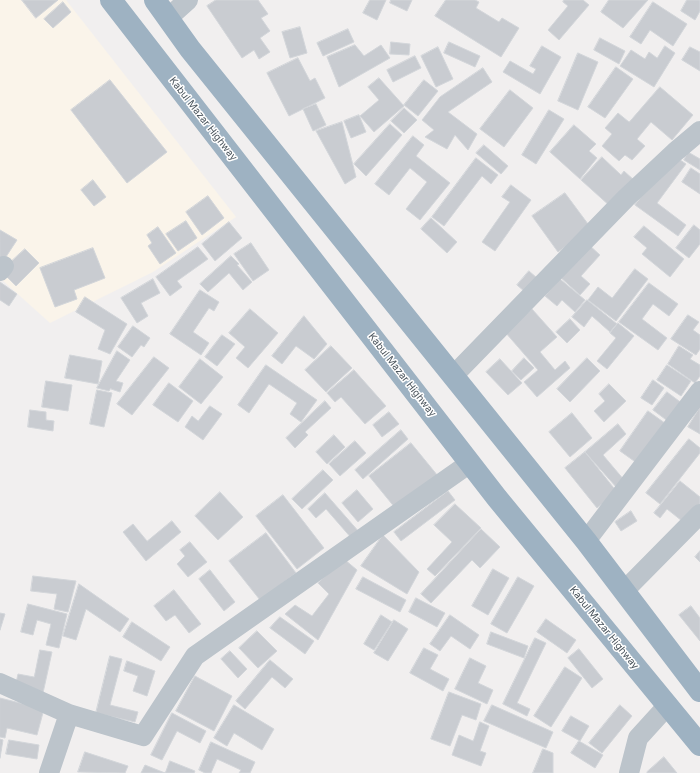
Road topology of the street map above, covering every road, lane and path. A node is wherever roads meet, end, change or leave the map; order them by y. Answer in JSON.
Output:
{"nodes":[{"id":1,"x":111,"y":0,"type":"edge"},
{"id":2,"x":155,"y":0,"type":"edge"},
{"id":3,"x":188,"y":0,"type":"edge"},
{"id":4,"x":168,"y":18,"type":"junction"},
{"id":5,"x":700,"y":131,"type":"edge"},
{"id":6,"x":453,"y":376,"type":"junction"},
{"id":7,"x":700,"y":392,"type":"edge"},
{"id":8,"x":470,"y":463,"type":"junction"},
{"id":9,"x":700,"y":514,"type":"edge"},
{"id":10,"x":586,"y":541,"type":"junction"},
{"id":11,"x":624,"y":591,"type":"junction"},
{"id":12,"x":697,"y":681,"type":"edge"},
{"id":13,"x":0,"y":683,"type":"edge"},
{"id":14,"x":668,"y":705,"type":"junction"},
{"id":15,"x":69,"y":714,"type":"junction"},
{"id":16,"x":700,"y":744,"type":"edge"},
{"id":17,"x":50,"y":773,"type":"edge"},
{"id":18,"x":629,"y":773,"type":"edge"}],
"edges":[{"from":1,"to":8,"type":"highway","name":"Kabul Mazar Highway"},
{"from":2,"to":4,"type":"highway"},
{"from":3,"to":4,"type":"street"},
{"from":4,"to":6,"type":"highway"},
{"from":5,"to":6,"type":"street"},
{"from":6,"to":10,"type":"highway"},
{"from":7,"to":10,"type":"street"},
{"from":8,"to":14,"type":"highway","name":"Kabul Mazar Highway"},
{"from":8,"to":15,"type":"street"},
{"from":9,"to":11,"type":"street"},
{"from":10,"to":11,"type":"highway"},
{"from":11,"to":12,"type":"highway"},
{"from":13,"to":15,"type":"street"},
{"from":14,"to":16,"type":"highway","name":"Kabul Mazar Highway"},
{"from":14,"to":18,"type":"street"},
{"from":15,"to":17,"type":"street"}]}
